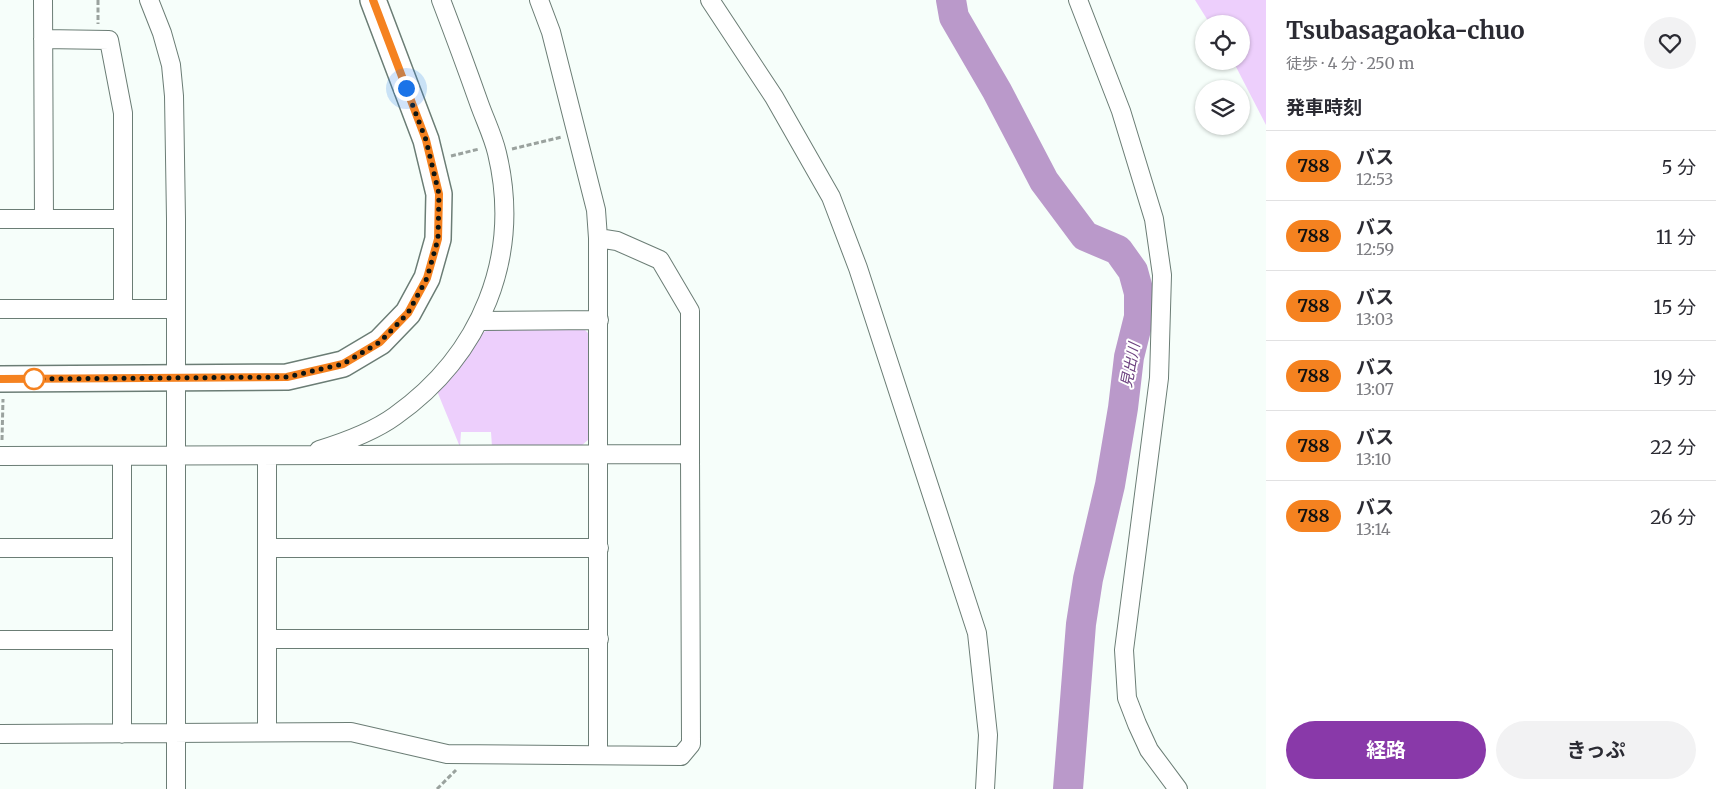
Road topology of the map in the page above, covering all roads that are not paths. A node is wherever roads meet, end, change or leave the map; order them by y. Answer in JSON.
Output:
{"nodes":[{"id":1,"x":43,"y":0,"type":"edge"},
{"id":2,"x":149,"y":0,"type":"edge"},
{"id":3,"x":374,"y":0,"type":"edge"},
{"id":4,"x":441,"y":0,"type":"edge"},
{"id":5,"x":539,"y":0,"type":"edge"},
{"id":6,"x":710,"y":0,"type":"edge"},
{"id":7,"x":1078,"y":0,"type":"edge"},
{"id":8,"x":44,"y":39,"type":"junction"},
{"id":9,"x":0,"y":219,"type":"edge"},
{"id":10,"x":44,"y":219,"type":"junction"},
{"id":11,"x":123,"y":219,"type":"junction"},
{"id":12,"x":598,"y":238,"type":"junction"},
{"id":13,"x":0,"y":309,"type":"edge"},
{"id":14,"x":123,"y":309,"type":"junction"},
{"id":15,"x":176,"y":309,"type":"junction"},
{"id":16,"x":598,"y":320,"type":"junction"},
{"id":17,"x":480,"y":321,"type":"junction"},
{"id":18,"x":1,"y":379,"type":"edge"},
{"id":19,"x":176,"y":379,"type":"junction"},
{"id":20,"x":690,"y":454,"type":"junction"},
{"id":21,"x":599,"y":455,"type":"junction"},
{"id":22,"x":1,"y":456,"type":"edge"},
{"id":23,"x":122,"y":456,"type":"junction"},
{"id":24,"x":176,"y":456,"type":"junction"},
{"id":25,"x":267,"y":456,"type":"junction"},
{"id":26,"x":302,"y":456,"type":"junction"},
{"id":27,"x":0,"y":548,"type":"edge"},
{"id":28,"x":122,"y":548,"type":"junction"},
{"id":29,"x":267,"y":548,"type":"junction"},
{"id":30,"x":598,"y":548,"type":"junction"},
{"id":31,"x":268,"y":639,"type":"junction"},
{"id":32,"x":598,"y":639,"type":"junction"},
{"id":33,"x":0,"y":640,"type":"edge"},
{"id":34,"x":122,"y":640,"type":"junction"},
{"id":35,"x":266,"y":732,"type":"junction"},
{"id":36,"x":0,"y":734,"type":"edge"},
{"id":37,"x":122,"y":734,"type":"junction"},
{"id":38,"x":176,"y":734,"type":"junction"},
{"id":39,"x":598,"y":755,"type":"junction"},
{"id":40,"x":176,"y":789,"type":"edge"},
{"id":41,"x":985,"y":789,"type":"edge"},
{"id":42,"x":1178,"y":789,"type":"edge"}],
"edges":[{"from":1,"to":8,"type":"street"},
{"from":2,"to":15,"type":"street"},
{"from":3,"to":19,"type":"street"},
{"from":4,"to":17,"type":"street"},
{"from":5,"to":12,"type":"street"},
{"from":6,"to":41,"type":"street"},
{"from":7,"to":42,"type":"street"},
{"from":8,"to":10,"type":"street"},
{"from":8,"to":11,"type":"street"},
{"from":9,"to":10,"type":"street"},
{"from":10,"to":11,"type":"street"},
{"from":11,"to":14,"type":"street"},
{"from":12,"to":16,"type":"street"},
{"from":12,"to":20,"type":"street"},
{"from":13,"to":14,"type":"street"},
{"from":14,"to":15,"type":"street"},
{"from":15,"to":19,"type":"street"},
{"from":16,"to":17,"type":"street"},
{"from":16,"to":21,"type":"street"},
{"from":17,"to":26,"type":"street"},
{"from":18,"to":19,"type":"street"},
{"from":19,"to":24,"type":"street"},
{"from":20,"to":21,"type":"street"},
{"from":20,"to":39,"type":"street"},
{"from":21,"to":26,"type":"street"},
{"from":21,"to":30,"type":"street"},
{"from":22,"to":23,"type":"street"},
{"from":23,"to":24,"type":"street"},
{"from":23,"to":28,"type":"street"},
{"from":24,"to":25,"type":"street"},
{"from":24,"to":38,"type":"street"},
{"from":25,"to":26,"type":"street"},
{"from":25,"to":29,"type":"street"},
{"from":27,"to":28,"type":"street"},
{"from":28,"to":34,"type":"street"},
{"from":29,"to":30,"type":"street"},
{"from":29,"to":31,"type":"street"},
{"from":30,"to":32,"type":"street"},
{"from":31,"to":32,"type":"street"},
{"from":31,"to":35,"type":"street"},
{"from":32,"to":39,"type":"street"},
{"from":33,"to":34,"type":"street"},
{"from":34,"to":37,"type":"street"},
{"from":35,"to":38,"type":"street"},
{"from":35,"to":39,"type":"street"},
{"from":36,"to":37,"type":"street"},
{"from":37,"to":38,"type":"street"},
{"from":38,"to":40,"type":"street"}]}
